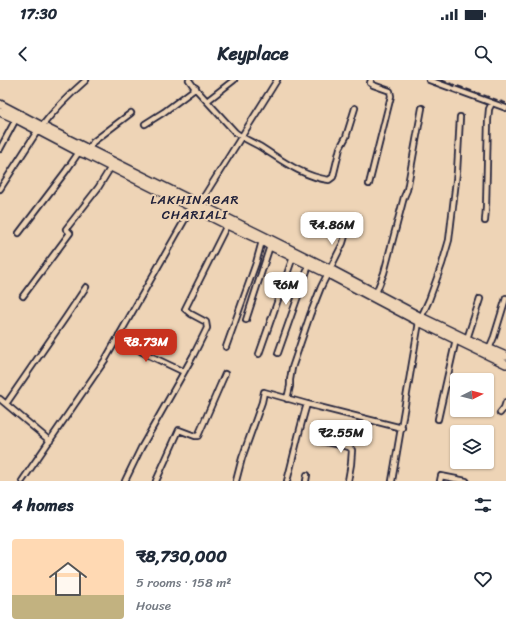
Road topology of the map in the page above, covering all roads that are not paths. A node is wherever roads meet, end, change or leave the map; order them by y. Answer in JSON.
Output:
{"nodes":[{"id":1,"x":86,"y":80,"type":"edge"},
{"id":2,"x":189,"y":80,"type":"edge"},
{"id":3,"x":234,"y":80,"type":"edge"},
{"id":4,"x":277,"y":80,"type":"edge"},
{"id":5,"x":371,"y":80,"type":"edge"},
{"id":6,"x":429,"y":80,"type":"edge"},
{"id":7,"x":196,"y":88,"type":"junction"},
{"id":8,"x":208,"y":101,"type":"junction"},
{"id":9,"x":492,"y":103,"type":"junction"},
{"id":10,"x":0,"y":104,"type":"edge"},
{"id":11,"x":355,"y":108,"type":"dead end"},
{"id":12,"x":422,"y":108,"type":"dead end"},
{"id":13,"x":506,"y":108,"type":"edge"},
{"id":14,"x":0,"y":112,"type":"edge"},
{"id":15,"x":131,"y":113,"type":"dead end"},
{"id":16,"x":460,"y":117,"type":"dead end"},
{"id":17,"x":16,"y":120,"type":"junction"},
{"id":18,"x":145,"y":124,"type":"dead end"},
{"id":19,"x":40,"y":128,"type":"junction"},
{"id":20,"x":241,"y":137,"type":"junction"},
{"id":21,"x":0,"y":149,"type":"edge"},
{"id":22,"x":89,"y":150,"type":"junction"},
{"id":23,"x":79,"y":152,"type":"junction"},
{"id":24,"x":111,"y":167,"type":"junction"},
{"id":25,"x":369,"y":184,"type":"dead end"},
{"id":26,"x":0,"y":189,"type":"edge"},
{"id":27,"x":196,"y":207,"type":"junction"},
{"id":28,"x":485,"y":221,"type":"dead end"},
{"id":29,"x":349,"y":222,"type":"dead end"},
{"id":30,"x":227,"y":225,"type":"junction"},
{"id":31,"x":19,"y":233,"type":"dead end"},
{"id":32,"x":262,"y":241,"type":"junction"},
{"id":33,"x":270,"y":246,"type":"junction"},
{"id":34,"x":293,"y":257,"type":"junction"},
{"id":35,"x":309,"y":265,"type":"junction"},
{"id":36,"x":329,"y":271,"type":"junction"},
{"id":37,"x":86,"y":287,"type":"dead end"},
{"id":38,"x":376,"y":292,"type":"junction"},
{"id":39,"x":23,"y":296,"type":"dead end"},
{"id":40,"x":506,"y":298,"type":"edge"},
{"id":41,"x":480,"y":299,"type":"dead end"},
{"id":42,"x":420,"y":319,"type":"junction"},
{"id":43,"x":246,"y":320,"type":"dead end"},
{"id":44,"x":119,"y":336,"type":"junction"},
{"id":45,"x":456,"y":339,"type":"junction"},
{"id":46,"x":467,"y":339,"type":"junction"},
{"id":47,"x":226,"y":347,"type":"dead end"},
{"id":48,"x":488,"y":351,"type":"junction"},
{"id":49,"x":278,"y":353,"type":"dead end"},
{"id":50,"x":259,"y":354,"type":"dead end"},
{"id":51,"x":506,"y":356,"type":"edge"},
{"id":52,"x":506,"y":364,"type":"edge"},
{"id":53,"x":184,"y":372,"type":"junction"},
{"id":54,"x":225,"y":374,"type":"dead end"},
{"id":55,"x":287,"y":399,"type":"junction"},
{"id":56,"x":1,"y":401,"type":"edge"},
{"id":57,"x":506,"y":402,"type":"edge"},
{"id":58,"x":6,"y":404,"type":"junction"},
{"id":59,"x":307,"y":404,"type":"junction"},
{"id":60,"x":500,"y":413,"type":"dead end"},
{"id":61,"x":438,"y":419,"type":"dead end"},
{"id":62,"x":402,"y":428,"type":"junction"},
{"id":63,"x":317,"y":440,"type":"dead end"},
{"id":64,"x":50,"y":441,"type":"junction"},
{"id":65,"x":307,"y":475,"type":"dead end"},
{"id":66,"x":459,"y":480,"type":"edge"},
{"id":67,"x":22,"y":481,"type":"edge"},
{"id":68,"x":125,"y":481,"type":"edge"},
{"id":69,"x":156,"y":481,"type":"edge"},
{"id":70,"x":236,"y":481,"type":"edge"},
{"id":71,"x":287,"y":481,"type":"edge"},
{"id":72,"x":306,"y":481,"type":"edge"},
{"id":73,"x":348,"y":481,"type":"edge"},
{"id":74,"x":392,"y":481,"type":"edge"},
{"id":75,"x":440,"y":481,"type":"edge"},
{"id":76,"x":466,"y":481,"type":"edge"}],
"edges":[{"from":1,"to":19,"type":"street"},
{"from":2,"to":7,"type":"street"},
{"from":3,"to":8,"type":"street"},
{"from":4,"to":20,"type":"street"},
{"from":5,"to":25,"type":"street"},
{"from":6,"to":9,"type":"street"},
{"from":7,"to":8,"type":"street"},
{"from":7,"to":18,"type":"street"},
{"from":8,"to":20,"type":"street"},
{"from":9,"to":13,"type":"street"},
{"from":9,"to":28,"type":"street"},
{"from":10,"to":19,"type":"main road"},
{"from":11,"to":20,"type":"street"},
{"from":12,"to":38,"type":"street"},
{"from":14,"to":17,"type":"main road"},
{"from":15,"to":22,"type":"street"},
{"from":16,"to":42,"type":"street"},
{"from":17,"to":19,"type":"main road"},
{"from":17,"to":21,"type":"street"},
{"from":19,"to":22,"type":"main road"},
{"from":19,"to":23,"type":"main road"},
{"from":19,"to":26,"type":"street"},
{"from":20,"to":27,"type":"street"},
{"from":22,"to":27,"type":"main road"},
{"from":23,"to":24,"type":"main road"},
{"from":23,"to":31,"type":"street"},
{"from":24,"to":27,"type":"main road"},
{"from":24,"to":39,"type":"street"},
{"from":27,"to":30,"type":"main road"},
{"from":27,"to":36,"type":"main road"},
{"from":27,"to":44,"type":"street"},
{"from":29,"to":36,"type":"street"},
{"from":30,"to":32,"type":"main road"},
{"from":30,"to":53,"type":"street"},
{"from":32,"to":33,"type":"main road"},
{"from":32,"to":47,"type":"street"},
{"from":33,"to":34,"type":"main road"},
{"from":33,"to":43,"type":"street"},
{"from":34,"to":35,"type":"main road"},
{"from":34,"to":50,"type":"street"},
{"from":35,"to":36,"type":"main road"},
{"from":35,"to":49,"type":"street"},
{"from":36,"to":38,"type":"main road"},
{"from":36,"to":42,"type":"main road"},
{"from":36,"to":55,"type":"street"},
{"from":37,"to":58,"type":"street"},
{"from":38,"to":42,"type":"main road"},
{"from":40,"to":48,"type":"street"},
{"from":41,"to":46,"type":"street"},
{"from":42,"to":45,"type":"main road"},
{"from":42,"to":46,"type":"main road"},
{"from":42,"to":62,"type":"street"},
{"from":44,"to":53,"type":"street"},
{"from":44,"to":64,"type":"street"},
{"from":45,"to":48,"type":"main road"},
{"from":45,"to":61,"type":"street"},
{"from":46,"to":48,"type":"main road"},
{"from":48,"to":51,"type":"main road"},
{"from":48,"to":52,"type":"main road"},
{"from":53,"to":68,"type":"street"},
{"from":54,"to":69,"type":"street"},
{"from":55,"to":59,"type":"street"},
{"from":55,"to":70,"type":"street"},
{"from":56,"to":58,"type":"street"},
{"from":57,"to":60,"type":"street"},
{"from":58,"to":64,"type":"street"},
{"from":59,"to":62,"type":"street"},
{"from":59,"to":71,"type":"street"},
{"from":62,"to":74,"type":"street"},
{"from":63,"to":73,"type":"street"},
{"from":64,"to":67,"type":"street"},
{"from":65,"to":72,"type":"street"},
{"from":66,"to":75,"type":"street"},
{"from":66,"to":76,"type":"street"}]}
